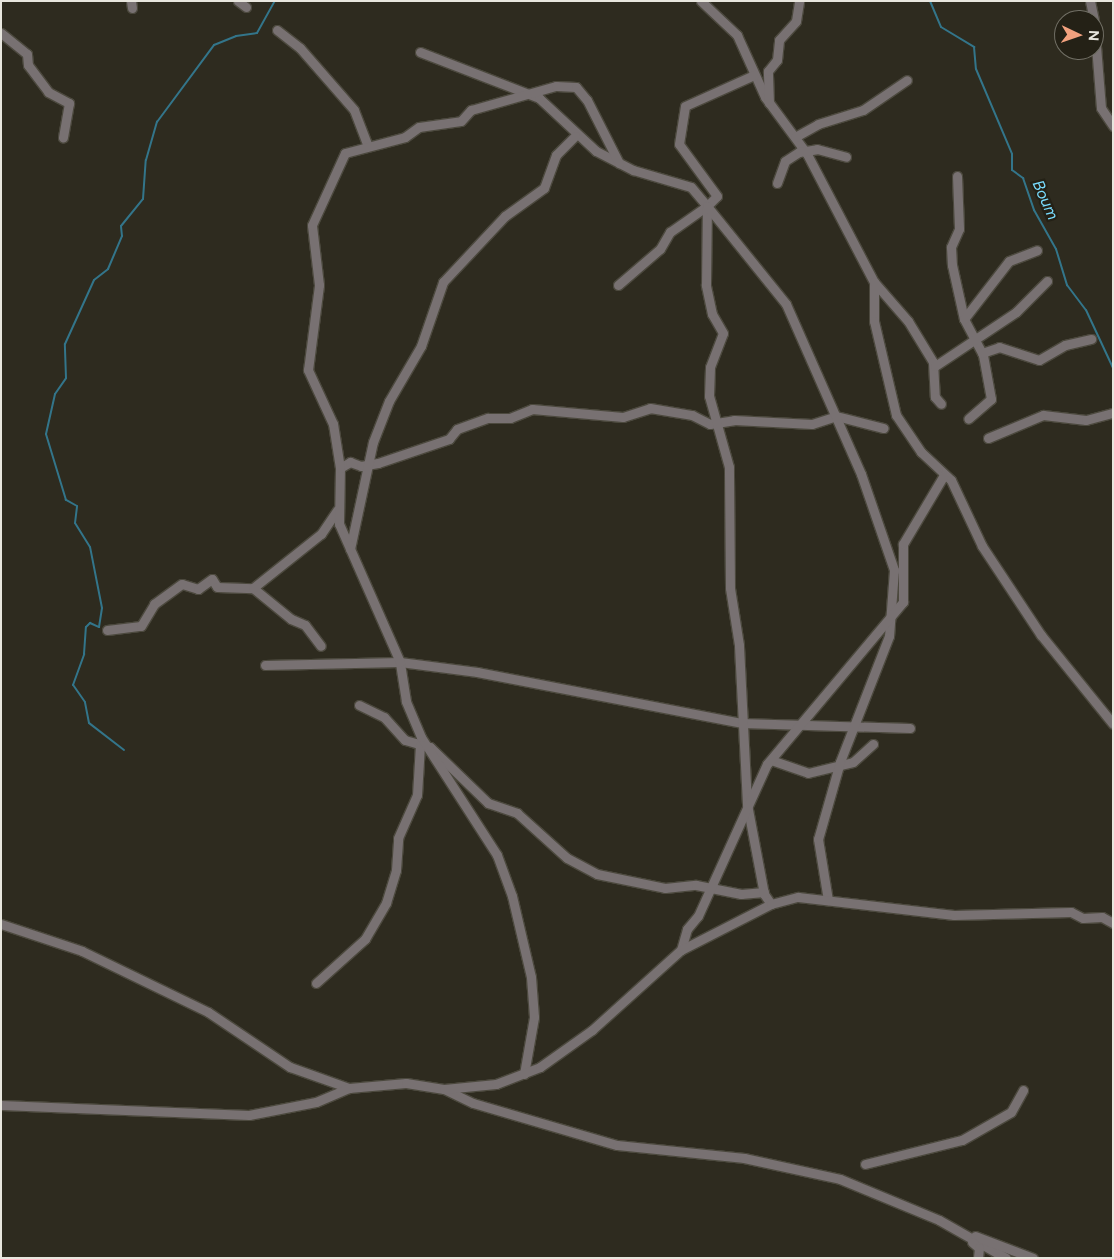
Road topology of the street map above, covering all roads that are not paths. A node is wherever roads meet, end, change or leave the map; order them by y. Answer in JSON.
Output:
{"nodes":[{"id":1,"x":238,"y":1,"type":"edge"},
{"id":2,"x":701,"y":1,"type":"edge"},
{"id":3,"x":799,"y":1,"type":"edge"},
{"id":4,"x":246,"y":7,"type":"dead end"},
{"id":5,"x":277,"y":30,"type":"dead end"},
{"id":6,"x":1,"y":33,"type":"edge"},
{"id":7,"x":420,"y":52,"type":"dead end"},
{"id":8,"x":1097,"y":60,"type":"edge"},
{"id":9,"x":754,"y":75,"type":"junction"},
{"id":10,"x":907,"y":80,"type":"dead end"},
{"id":11,"x":535,"y":95,"type":"junction"},
{"id":12,"x":769,"y":103,"type":"junction"},
{"id":13,"x":1113,"y":126,"type":"edge"},
{"id":14,"x":575,"y":136,"type":"junction"},
{"id":15,"x":795,"y":137,"type":"junction"},
{"id":16,"x":63,"y":138,"type":"dead end"},
{"id":17,"x":367,"y":144,"type":"junction"},
{"id":18,"x":807,"y":154,"type":"junction"},
{"id":19,"x":846,"y":157,"type":"dead end"},
{"id":20,"x":619,"y":163,"type":"junction"},
{"id":21,"x":957,"y":176,"type":"dead end"},
{"id":22,"x":776,"y":183,"type":"dead end"},
{"id":23,"x":707,"y":206,"type":"junction"},
{"id":24,"x":1037,"y":250,"type":"dead end"},
{"id":25,"x":1047,"y":281,"type":"dead end"},
{"id":26,"x":874,"y":282,"type":"junction"},
{"id":27,"x":618,"y":285,"type":"dead end"},
{"id":28,"x":964,"y":319,"type":"junction"},
{"id":29,"x":1091,"y":339,"type":"dead end"},
{"id":30,"x":975,"y":340,"type":"junction"},
{"id":31,"x":982,"y":353,"type":"junction"},
{"id":32,"x":935,"y":366,"type":"junction"},
{"id":33,"x":940,"y":404,"type":"dead end"},
{"id":34,"x":1113,"y":413,"type":"edge"},
{"id":35,"x":836,"y":416,"type":"junction"},
{"id":36,"x":968,"y":419,"type":"dead end"},
{"id":37,"x":718,"y":422,"type":"junction"},
{"id":38,"x":883,"y":428,"type":"dead end"},
{"id":39,"x":988,"y":438,"type":"dead end"},
{"id":40,"x":370,"y":464,"type":"junction"},
{"id":41,"x":340,"y":468,"type":"junction"},
{"id":42,"x":944,"y":475,"type":"junction"},
{"id":43,"x":337,"y":510,"type":"junction"},
{"id":44,"x":350,"y":549,"type":"junction"},
{"id":45,"x":253,"y":588,"type":"junction"},
{"id":46,"x":893,"y":614,"type":"junction"},
{"id":47,"x":107,"y":630,"type":"dead end"},
{"id":48,"x":321,"y":646,"type":"dead end"},
{"id":49,"x":400,"y":662,"type":"junction"},
{"id":50,"x":265,"y":665,"type":"dead end"},
{"id":51,"x":359,"y":705,"type":"dead end"},
{"id":52,"x":741,"y":723,"type":"junction"},
{"id":53,"x":855,"y":724,"type":"junction"},
{"id":54,"x":1113,"y":724,"type":"edge"},
{"id":55,"x":800,"y":726,"type":"junction"},
{"id":56,"x":910,"y":728,"type":"dead end"},
{"id":57,"x":873,"y":744,"type":"dead end"},
{"id":58,"x":423,"y":745,"type":"junction"},
{"id":59,"x":771,"y":760,"type":"junction"},
{"id":60,"x":840,"y":762,"type":"junction"},
{"id":61,"x":747,"y":804,"type":"junction"},
{"id":62,"x":709,"y":888,"type":"junction"},
{"id":63,"x":764,"y":892,"type":"junction"},
{"id":64,"x":828,"y":900,"type":"junction"},
{"id":65,"x":771,"y":904,"type":"junction"},
{"id":66,"x":1113,"y":923,"type":"edge"},
{"id":67,"x":1,"y":924,"type":"edge"},
{"id":68,"x":681,"y":950,"type":"junction"},
{"id":69,"x":316,"y":983,"type":"dead end"},
{"id":70,"x":524,"y":1074,"type":"junction"},
{"id":71,"x":349,"y":1088,"type":"junction"},
{"id":72,"x":444,"y":1089,"type":"junction"},
{"id":73,"x":1023,"y":1090,"type":"dead end"},
{"id":74,"x":1,"y":1106,"type":"edge"},
{"id":75,"x":865,"y":1164,"type":"dead end"},
{"id":76,"x":961,"y":1232,"type":"junction"},
{"id":77,"x":978,"y":1258,"type":"edge"},
{"id":78,"x":1006,"y":1258,"type":"edge"},
{"id":79,"x":1033,"y":1258,"type":"edge"}],
"edges":[{"from":1,"to":4,"type":"street"},
{"from":2,"to":9,"type":"street"},
{"from":3,"to":12,"type":"street"},
{"from":5,"to":17,"type":"street"},
{"from":6,"to":16,"type":"street"},
{"from":7,"to":11,"type":"street"},
{"from":8,"to":13,"type":"street"},
{"from":9,"to":12,"type":"street"},
{"from":9,"to":23,"type":"street"},
{"from":10,"to":15,"type":"street"},
{"from":11,"to":14,"type":"street"},
{"from":11,"to":17,"type":"street"},
{"from":11,"to":20,"type":"street"},
{"from":12,"to":15,"type":"street"},
{"from":14,"to":20,"type":"street"},
{"from":14,"to":40,"type":"street"},
{"from":15,"to":18,"type":"street"},
{"from":17,"to":41,"type":"street"},
{"from":18,"to":19,"type":"street"},
{"from":18,"to":22,"type":"street"},
{"from":18,"to":26,"type":"street"},
{"from":20,"to":23,"type":"street"},
{"from":21,"to":28,"type":"street"},
{"from":23,"to":27,"type":"street"},
{"from":23,"to":35,"type":"street"},
{"from":23,"to":37,"type":"street"},
{"from":24,"to":28,"type":"street"},
{"from":25,"to":30,"type":"street"},
{"from":26,"to":32,"type":"street"},
{"from":26,"to":42,"type":"street"},
{"from":28,"to":30,"type":"street"},
{"from":29,"to":31,"type":"street"},
{"from":30,"to":31,"type":"street"},
{"from":30,"to":32,"type":"street"},
{"from":31,"to":36,"type":"street"},
{"from":32,"to":33,"type":"street"},
{"from":34,"to":39,"type":"street"},
{"from":35,"to":37,"type":"street"},
{"from":35,"to":38,"type":"street"},
{"from":35,"to":46,"type":"street"},
{"from":37,"to":40,"type":"street"},
{"from":37,"to":52,"type":"street"},
{"from":40,"to":41,"type":"street"},
{"from":40,"to":44,"type":"street"},
{"from":41,"to":43,"type":"street"},
{"from":42,"to":46,"type":"street"},
{"from":42,"to":54,"type":"street"},
{"from":43,"to":44,"type":"street"},
{"from":43,"to":45,"type":"street"},
{"from":44,"to":49,"type":"street"},
{"from":45,"to":47,"type":"street"},
{"from":45,"to":48,"type":"street"},
{"from":46,"to":53,"type":"street"},
{"from":46,"to":55,"type":"street"},
{"from":49,"to":50,"type":"street"},
{"from":49,"to":52,"type":"street"},
{"from":49,"to":58,"type":"street"},
{"from":51,"to":58,"type":"street"},
{"from":52,"to":55,"type":"street"},
{"from":52,"to":61,"type":"street"},
{"from":53,"to":55,"type":"street"},
{"from":53,"to":56,"type":"street"},
{"from":53,"to":60,"type":"street"},
{"from":55,"to":59,"type":"street"},
{"from":57,"to":60,"type":"street"},
{"from":58,"to":62,"type":"street"},
{"from":58,"to":69,"type":"street"},
{"from":58,"to":70,"type":"street"},
{"from":59,"to":60,"type":"street"},
{"from":59,"to":61,"type":"street"},
{"from":60,"to":64,"type":"street"},
{"from":61,"to":62,"type":"street"},
{"from":61,"to":63,"type":"street"},
{"from":62,"to":63,"type":"street"},
{"from":62,"to":68,"type":"street"},
{"from":63,"to":65,"type":"street"},
{"from":64,"to":65,"type":"street"},
{"from":64,"to":66,"type":"street"},
{"from":65,"to":68,"type":"street"},
{"from":67,"to":71,"type":"street"},
{"from":68,"to":70,"type":"street"},
{"from":70,"to":72,"type":"street"},
{"from":71,"to":72,"type":"street"},
{"from":71,"to":74,"type":"street"},
{"from":72,"to":76,"type":"street"},
{"from":73,"to":75,"type":"street"},
{"from":76,"to":77,"type":"street"},
{"from":76,"to":78,"type":"street"},
{"from":76,"to":79,"type":"street"}]}
